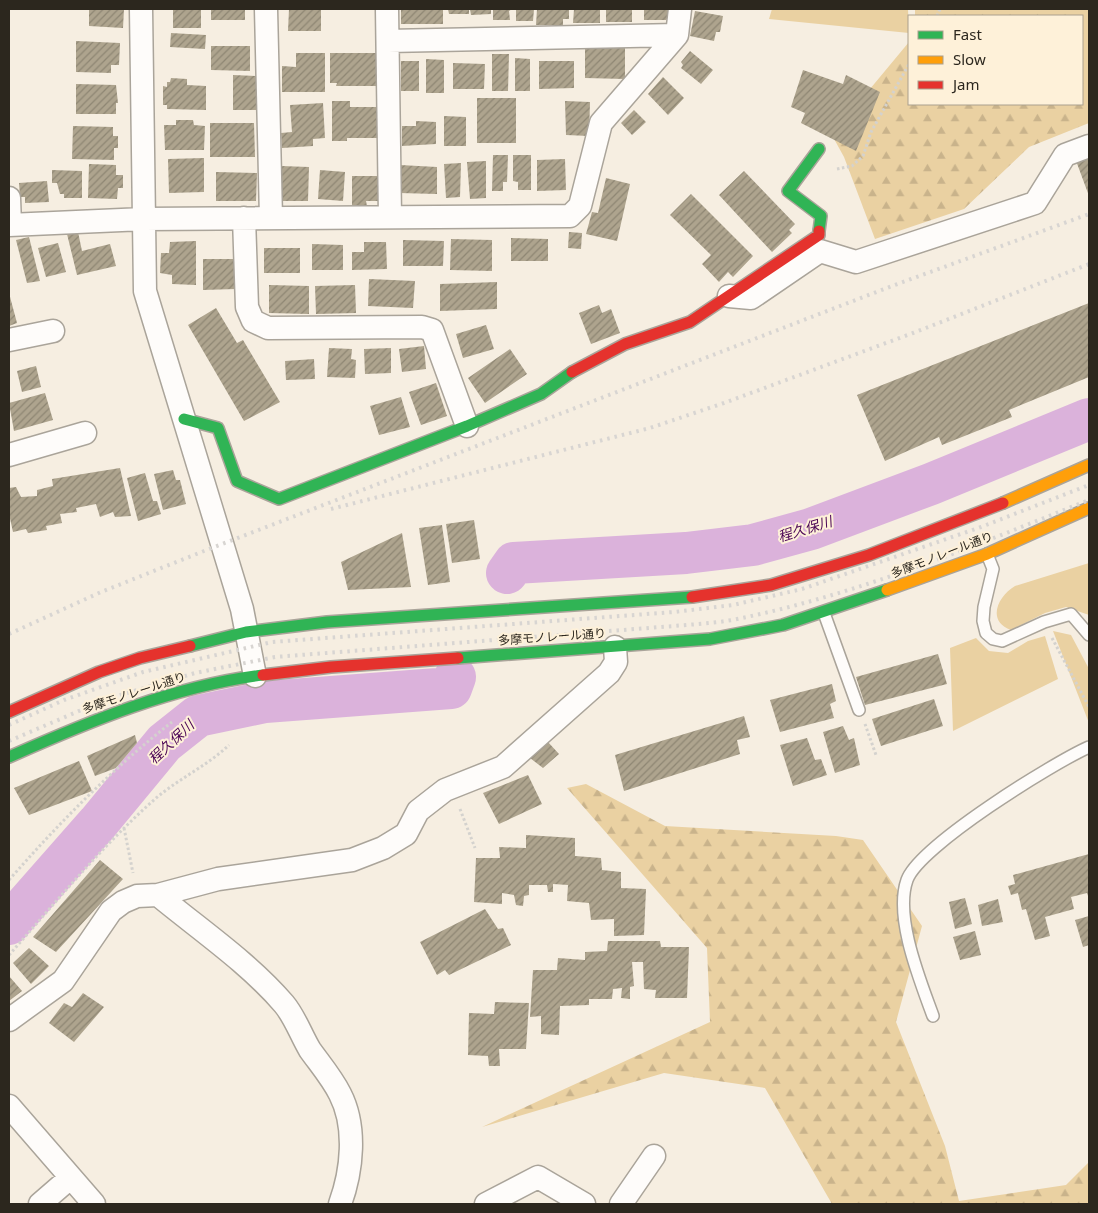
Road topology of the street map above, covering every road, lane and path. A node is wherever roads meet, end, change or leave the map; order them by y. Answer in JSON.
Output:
{"nodes":[{"id":1,"x":141,"y":9,"type":"edge"},
{"id":2,"x":266,"y":9,"type":"edge"},
{"id":3,"x":387,"y":9,"type":"edge"},
{"id":4,"x":680,"y":9,"type":"edge"},
{"id":5,"x":677,"y":35,"type":"junction"},
{"id":6,"x":388,"y":41,"type":"junction"},
{"id":7,"x":908,"y":66,"type":"edge"},
{"id":8,"x":1089,"y":146,"type":"edge"},
{"id":9,"x":819,"y":149,"type":"dead end"},
{"id":10,"x":832,"y":170,"type":"dead end"},
{"id":11,"x":9,"y":198,"type":"edge"},
{"id":12,"x":390,"y":217,"type":"junction"},
{"id":13,"x":244,"y":218,"type":"junction"},
{"id":14,"x":271,"y":218,"type":"junction"},
{"id":15,"x":144,"y":219,"type":"junction"},
{"id":16,"x":9,"y":225,"type":"edge"},
{"id":17,"x":729,"y":296,"type":"junction"},
{"id":18,"x":53,"y":331,"type":"dead end"},
{"id":19,"x":9,"y":340,"type":"edge"},
{"id":20,"x":184,"y":419,"type":"junction"},
{"id":21,"x":467,"y":426,"type":"junction"},
{"id":22,"x":85,"y":433,"type":"dead end"},
{"id":23,"x":9,"y":454,"type":"edge"},
{"id":24,"x":1089,"y":466,"type":"edge"},
{"id":25,"x":1089,"y":508,"type":"edge"},
{"id":26,"x":987,"y":554,"type":"junction"},
{"id":27,"x":824,"y":613,"type":"junction"},
{"id":28,"x":1044,"y":622,"type":"junction"},
{"id":29,"x":246,"y":632,"type":"junction"},
{"id":30,"x":1089,"y":635,"type":"edge"},
{"id":31,"x":614,"y":646,"type":"junction"},
{"id":32,"x":255,"y":676,"type":"junction"},
{"id":33,"x":1089,"y":707,"type":"edge"},
{"id":34,"x":860,"y":710,"type":"joint"},
{"id":35,"x":9,"y":712,"type":"edge"},
{"id":36,"x":176,"y":719,"type":"dead end"},
{"id":37,"x":229,"y":745,"type":"dead end"},
{"id":38,"x":1089,"y":747,"type":"edge"},
{"id":39,"x":876,"y":755,"type":"dead end"},
{"id":40,"x":9,"y":758,"type":"edge"},
{"id":41,"x":446,"y":790,"type":"junction"},
{"id":42,"x":124,"y":828,"type":"junction"},
{"id":43,"x":475,"y":848,"type":"dead end"},
{"id":44,"x":9,"y":880,"type":"edge"},
{"id":45,"x":148,"y":895,"type":"junction"},
{"id":46,"x":9,"y":955,"type":"edge"},
{"id":47,"x":933,"y":1016,"type":"dead end"},
{"id":48,"x":9,"y":1020,"type":"edge"},
{"id":49,"x":9,"y":1106,"type":"edge"},
{"id":50,"x":654,"y":1156,"type":"dead end"},
{"id":51,"x":70,"y":1178,"type":"junction"},
{"id":52,"x":40,"y":1204,"type":"edge"},
{"id":53,"x":94,"y":1204,"type":"edge"},
{"id":54,"x":340,"y":1204,"type":"edge"},
{"id":55,"x":486,"y":1204,"type":"edge"},
{"id":56,"x":584,"y":1204,"type":"edge"},
{"id":57,"x":621,"y":1204,"type":"edge"}],
"edges":[{"from":1,"to":15,"type":"street"},
{"from":2,"to":14,"type":"street"},
{"from":3,"to":6,"type":"street"},
{"from":4,"to":5,"type":"street"},
{"from":5,"to":6,"type":"street"},
{"from":5,"to":12,"type":"street"},
{"from":6,"to":12,"type":"street"},
{"from":7,"to":10,"type":"path"},
{"from":8,"to":17,"type":"street"},
{"from":9,"to":17,"type":"main road"},
{"from":11,"to":16,"type":"street"},
{"from":12,"to":14,"type":"street"},
{"from":13,"to":14,"type":"street"},
{"from":13,"to":15,"type":"street"},
{"from":13,"to":21,"type":"street"},
{"from":15,"to":16,"type":"street"},
{"from":15,"to":20,"type":"street"},
{"from":17,"to":21,"type":"main road"},
{"from":18,"to":19,"type":"street"},
{"from":20,"to":21,"type":"main road"},
{"from":20,"to":29,"type":"street"},
{"from":22,"to":23,"type":"street"},
{"from":24,"to":29,"type":"main road","name":"多摩モノレール通り"},
{"from":25,"to":26,"type":"main road","name":"多摩モノレール通り"},
{"from":26,"to":27,"type":"main road","name":"多摩モノレール通り"},
{"from":26,"to":28,"type":"lane"},
{"from":27,"to":31,"type":"main road","name":"多摩モノレール通り"},
{"from":27,"to":34,"type":"lane"},
{"from":28,"to":30,"type":"lane"},
{"from":28,"to":33,"type":"path"},
{"from":29,"to":32,"type":"street"},
{"from":29,"to":35,"type":"main road","name":"多摩モノレール通り"},
{"from":31,"to":32,"type":"main road","name":"多摩モノレール通り"},
{"from":31,"to":41,"type":"street"},
{"from":32,"to":40,"type":"main road","name":"多摩モノレール通り"},
{"from":34,"to":39,"type":"path"},
{"from":36,"to":44,"type":"path"},
{"from":37,"to":42,"type":"path"},
{"from":38,"to":47,"type":"lane"},
{"from":41,"to":43,"type":"path"},
{"from":41,"to":45,"type":"street"},
{"from":42,"to":45,"type":"path"},
{"from":42,"to":46,"type":"path"},
{"from":45,"to":48,"type":"street"},
{"from":45,"to":54,"type":"street"},
{"from":49,"to":51,"type":"street"},
{"from":50,"to":57,"type":"street"},
{"from":51,"to":52,"type":"street"},
{"from":51,"to":53,"type":"street"},
{"from":55,"to":56,"type":"street"}]}
